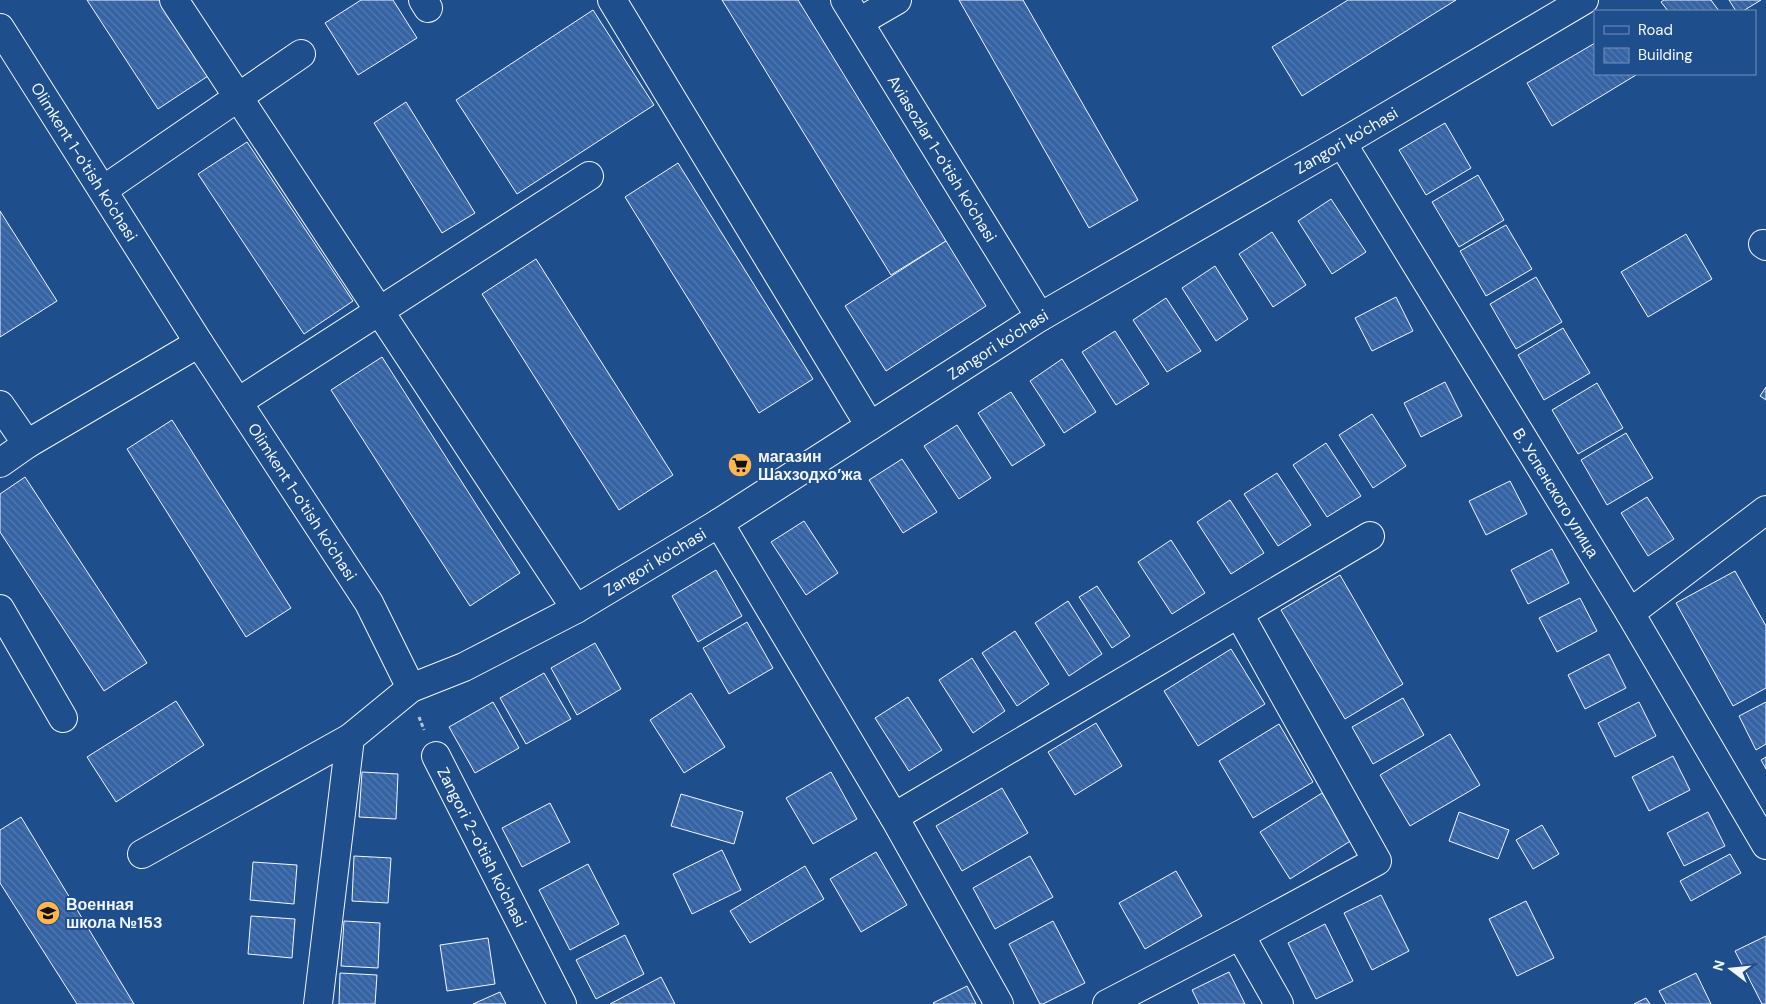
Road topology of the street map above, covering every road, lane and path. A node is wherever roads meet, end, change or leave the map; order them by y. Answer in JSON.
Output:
{"nodes":[{"id":1,"x":174,"y":0,"type":"edge"},
{"id":2,"x":612,"y":0,"type":"edge"},
{"id":3,"x":897,"y":0,"type":"edge"},
{"id":4,"x":1584,"y":0,"type":"edge"},
{"id":5,"x":852,"y":11,"type":"edge"},
{"id":6,"x":0,"y":28,"type":"edge"},
{"id":7,"x":301,"y":54,"type":"dead end"},
{"id":8,"x":1342,"y":143,"type":"junction"},
{"id":9,"x":589,"y":176,"type":"dead end"},
{"id":10,"x":102,"y":190,"type":"junction"},
{"id":11,"x":380,"y":311,"type":"junction"},
{"id":12,"x":1040,"y":316,"type":"junction"},
{"id":13,"x":199,"y":343,"type":"junction"},
{"id":14,"x":238,"y":402,"type":"junction"},
{"id":15,"x":0,"y":405,"type":"edge"},
{"id":16,"x":870,"y":426,"type":"junction"},
{"id":17,"x":27,"y":444,"type":"junction"},
{"id":18,"x":0,"y":463,"type":"edge"},
{"id":19,"x":1766,"y":510,"type":"edge"},
{"id":20,"x":719,"y":524,"type":"junction"},
{"id":21,"x":1370,"y":536,"type":"dead end"},
{"id":22,"x":0,"y":609,"type":"edge"},
{"id":23,"x":576,"y":609,"type":"junction"},
{"id":24,"x":1630,"y":613,"type":"junction"},
{"id":25,"x":1239,"y":614,"type":"junction"},
{"id":26,"x":410,"y":688,"type":"junction"},
{"id":27,"x":63,"y":718,"type":"dead end"},
{"id":28,"x":350,"y":738,"type":"junction"},
{"id":29,"x":436,"y":756,"type":"joint"},
{"id":30,"x":894,"y":817,"type":"junction"},
{"id":31,"x":1766,"y":845,"type":"edge"},
{"id":32,"x":142,"y":854,"type":"dead end"},
{"id":33,"x":1240,"y":936,"type":"junction"},
{"id":34,"x":318,"y":1004,"type":"edge"},
{"id":35,"x":562,"y":1004,"type":"edge"},
{"id":36,"x":999,"y":1004,"type":"edge"},
{"id":37,"x":1107,"y":1004,"type":"edge"},
{"id":38,"x":1279,"y":1004,"type":"edge"}],
"edges":[{"from":1,"to":11,"type":"street"},
{"from":2,"to":16,"type":"street"},
{"from":3,"to":5,"type":"street"},
{"from":4,"to":8,"type":"street","name":"Zangori ko'chasi"},
{"from":5,"to":12,"type":"street","name":"Aviasozlar 1-o'tish ko'chasi"},
{"from":6,"to":10,"type":"street","name":"Olimkent 1-o'tish ko'chasi"},
{"from":7,"to":10,"type":"street"},
{"from":8,"to":12,"type":"street","name":"Zangori ko'chasi"},
{"from":8,"to":24,"type":"street","name":"В. Успенского улица"},
{"from":9,"to":11,"type":"street"},
{"from":10,"to":13,"type":"street","name":"Olimkent 1-o'tish ko'chasi"},
{"from":11,"to":14,"type":"street"},
{"from":11,"to":23,"type":"street"},
{"from":12,"to":16,"type":"street","name":"Zangori ko'chasi"},
{"from":13,"to":14,"type":"street","name":"Olimkent 1-o'tish ko'chasi"},
{"from":13,"to":17,"type":"street"},
{"from":14,"to":26,"type":"street","name":"Olimkent 1-o'tish ko'chasi"},
{"from":15,"to":17,"type":"street"},
{"from":16,"to":20,"type":"street","name":"Zangori ko'chasi"},
{"from":17,"to":18,"type":"street"},
{"from":19,"to":24,"type":"street"},
{"from":20,"to":23,"type":"street","name":"Zangori ko'chasi"},
{"from":20,"to":30,"type":"street"},
{"from":21,"to":25,"type":"street"},
{"from":22,"to":27,"type":"street"},
{"from":23,"to":26,"type":"street","name":"Zangori ko'chasi"},
{"from":24,"to":31,"type":"street","name":"В. Успенского улица"},
{"from":25,"to":30,"type":"street"},
{"from":25,"to":33,"type":"street"},
{"from":26,"to":28,"type":"street"},
{"from":26,"to":29,"type":"path","name":"Zangori 2-o'tish ko'chasi"},
{"from":28,"to":32,"type":"street"},
{"from":28,"to":34,"type":"street"},
{"from":29,"to":35,"type":"street","name":"Zangori 2-o'tish ko'chasi"},
{"from":30,"to":36,"type":"street"},
{"from":33,"to":37,"type":"street"},
{"from":33,"to":38,"type":"street"}]}
